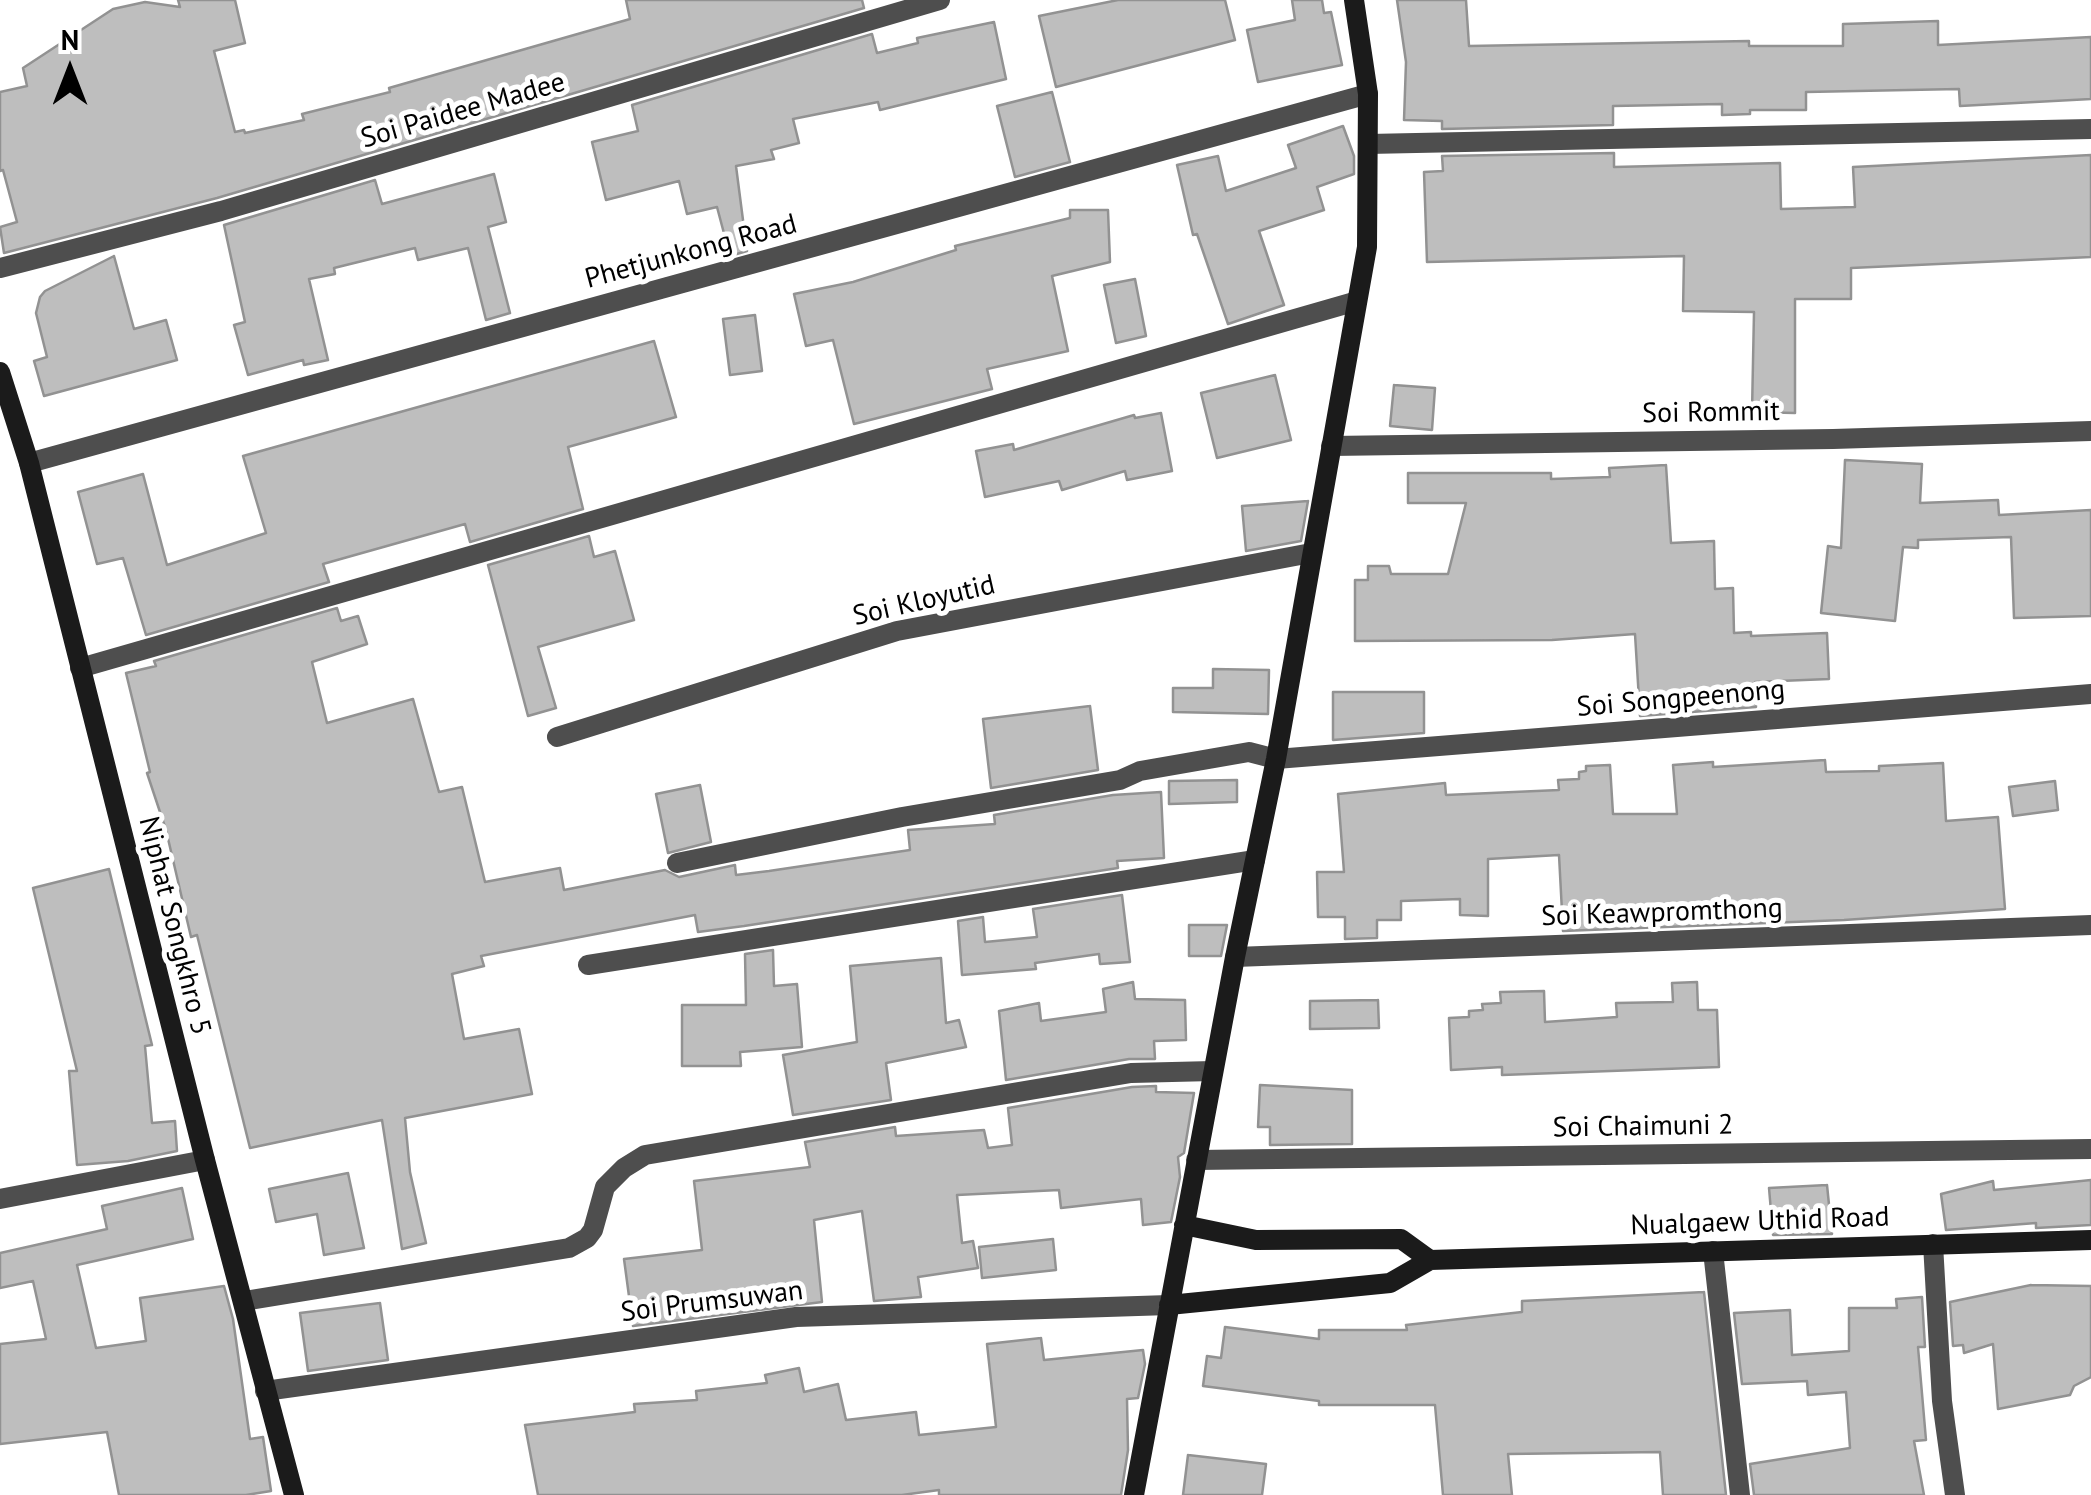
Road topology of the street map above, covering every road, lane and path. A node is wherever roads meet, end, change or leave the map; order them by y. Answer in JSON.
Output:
{"nodes":[{"id":1,"x":940,"y":0,"type":"edge"},
{"id":2,"x":1354,"y":0,"type":"edge"},
{"id":3,"x":1368,"y":94,"type":"junction"},
{"id":4,"x":2091,"y":129,"type":"edge"},
{"id":5,"x":1368,"y":144,"type":"junction"},
{"id":6,"x":0,"y":268,"type":"edge"},
{"id":7,"x":1357,"y":302,"type":"junction"},
{"id":8,"x":1,"y":378,"type":"edge"},
{"id":9,"x":2091,"y":431,"type":"edge"},
{"id":10,"x":1332,"y":446,"type":"junction"},
{"id":11,"x":29,"y":463,"type":"junction"},
{"id":12,"x":1311,"y":553,"type":"junction"},
{"id":13,"x":80,"y":668,"type":"junction"},
{"id":14,"x":2091,"y":694,"type":"edge"},
{"id":15,"x":558,"y":737,"type":"dead end"},
{"id":16,"x":1276,"y":759,"type":"junction"},
{"id":17,"x":1255,"y":860,"type":"junction"},
{"id":18,"x":677,"y":863,"type":"dead end"},
{"id":19,"x":2091,"y":925,"type":"edge"},
{"id":20,"x":1235,"y":957,"type":"junction"},
{"id":21,"x":588,"y":965,"type":"dead end"},
{"id":22,"x":1213,"y":1071,"type":"junction"},
{"id":23,"x":2091,"y":1150,"type":"edge"},
{"id":24,"x":205,"y":1160,"type":"junction"},
{"id":25,"x":1196,"y":1160,"type":"junction"},
{"id":26,"x":0,"y":1200,"type":"edge"},
{"id":27,"x":1184,"y":1225,"type":"junction"},
{"id":28,"x":2091,"y":1240,"type":"edge"},
{"id":29,"x":1933,"y":1244,"type":"junction"},
{"id":30,"x":1712,"y":1252,"type":"junction"},
{"id":31,"x":1430,"y":1260,"type":"junction"},
{"id":32,"x":244,"y":1302,"type":"junction"},
{"id":33,"x":1169,"y":1305,"type":"junction"},
{"id":34,"x":265,"y":1390,"type":"junction"},
{"id":35,"x":294,"y":1495,"type":"edge"},
{"id":36,"x":1134,"y":1495,"type":"edge"},
{"id":37,"x":1740,"y":1495,"type":"edge"},
{"id":38,"x":1955,"y":1495,"type":"edge"}],
"edges":[{"from":1,"to":6,"type":"street","name":"Soi Paidee Madee"},
{"from":2,"to":3,"type":"street"},
{"from":3,"to":5,"type":"street"},
{"from":3,"to":11,"type":"street","name":"Phetjunkong Road"},
{"from":4,"to":5,"type":"street"},
{"from":5,"to":7,"type":"street"},
{"from":7,"to":10,"type":"street"},
{"from":7,"to":13,"type":"street"},
{"from":8,"to":11,"type":"street","name":"Niphat Songkhro 5"},
{"from":9,"to":10,"type":"street","name":"Soi Rommit"},
{"from":10,"to":12,"type":"street"},
{"from":11,"to":13,"type":"street","name":"Niphat Songkhro 5"},
{"from":12,"to":15,"type":"street","name":"Soi Kloyutid"},
{"from":12,"to":16,"type":"street"},
{"from":13,"to":24,"type":"street","name":"Niphat Songkhro 5"},
{"from":14,"to":16,"type":"street","name":"Soi Songpeenong"},
{"from":16,"to":17,"type":"street"},
{"from":16,"to":18,"type":"street","name":"Soi Songpeenong"},
{"from":17,"to":20,"type":"street"},
{"from":17,"to":21,"type":"street"},
{"from":19,"to":20,"type":"street","name":"Soi Keawpromthong"},
{"from":20,"to":22,"type":"street"},
{"from":22,"to":25,"type":"street"},
{"from":22,"to":32,"type":"street"},
{"from":23,"to":25,"type":"street","name":"Soi Chaimuni 2"},
{"from":24,"to":26,"type":"street"},
{"from":24,"to":32,"type":"street","name":"Niphat Songkhro 5"},
{"from":25,"to":27,"type":"street"},
{"from":27,"to":31,"type":"street","name":"Nualgaew Uthid Road"},
{"from":27,"to":33,"type":"street"},
{"from":28,"to":29,"type":"street","name":"Nualgaew Uthid Road"},
{"from":29,"to":30,"type":"street","name":"Nualgaew Uthid Road"},
{"from":29,"to":38,"type":"street"},
{"from":30,"to":31,"type":"street","name":"Nualgaew Uthid Road"},
{"from":30,"to":37,"type":"street"},
{"from":31,"to":33,"type":"street","name":"Nualgaew Uthid Road"},
{"from":32,"to":34,"type":"street","name":"Niphat Songkhro 5"},
{"from":33,"to":34,"type":"street","name":"Soi Prumsuwan"},
{"from":33,"to":36,"type":"street"},
{"from":34,"to":35,"type":"street","name":"Niphat Songkhro 5"}]}
